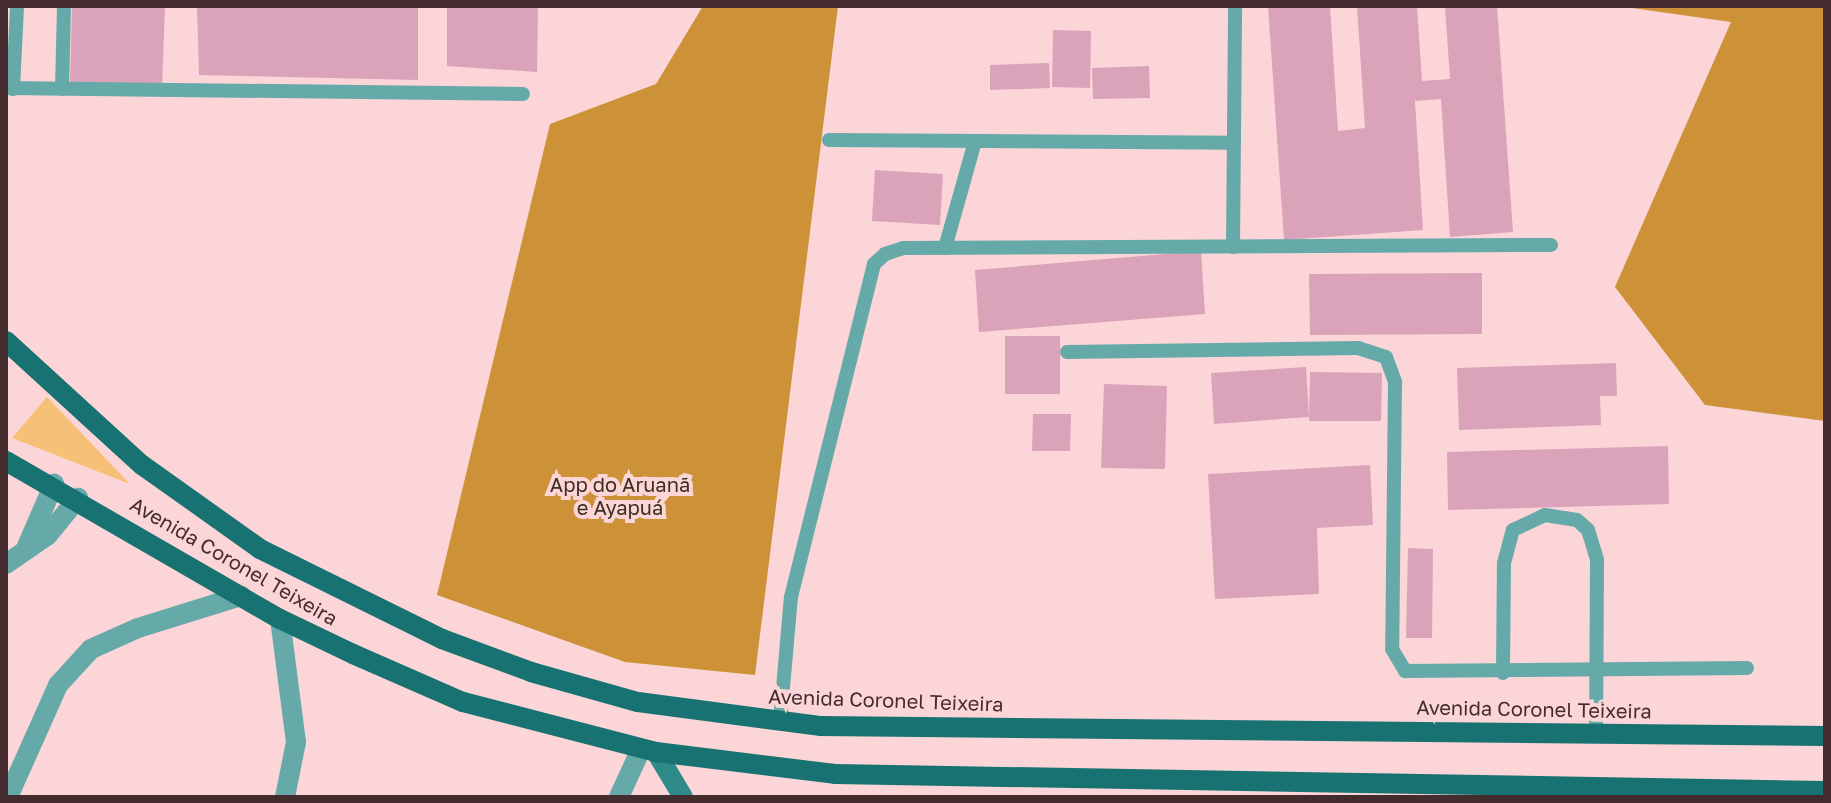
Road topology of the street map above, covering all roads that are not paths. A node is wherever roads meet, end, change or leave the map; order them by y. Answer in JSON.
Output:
{"nodes":[{"id":1,"x":17,"y":6,"type":"edge"},
{"id":2,"x":64,"y":6,"type":"edge"},
{"id":3,"x":1235,"y":6,"type":"edge"},
{"id":4,"x":9,"y":89,"type":"edge"},
{"id":5,"x":62,"y":89,"type":"junction"},
{"id":6,"x":523,"y":94,"type":"dead end"},
{"id":7,"x":829,"y":140,"type":"dead end"},
{"id":8,"x":975,"y":141,"type":"junction"},
{"id":9,"x":1234,"y":143,"type":"junction"},
{"id":10,"x":1551,"y":245,"type":"dead end"},
{"id":11,"x":1233,"y":247,"type":"junction"},
{"id":12,"x":945,"y":248,"type":"junction"},
{"id":13,"x":6,"y":341,"type":"edge"},
{"id":14,"x":1067,"y":352,"type":"dead end"},
{"id":15,"x":6,"y":461,"type":"edge"},
{"id":16,"x":54,"y":484,"type":"junction"},
{"id":17,"x":78,"y":498,"type":"junction"},
{"id":18,"x":27,"y":546,"type":"junction"},
{"id":19,"x":6,"y":564,"type":"edge"},
{"id":20,"x":241,"y":596,"type":"junction"},
{"id":21,"x":280,"y":619,"type":"junction"},
{"id":22,"x":1747,"y":668,"type":"dead end"},
{"id":23,"x":1596,"y":671,"type":"junction"},
{"id":24,"x":1503,"y":673,"type":"junction"},
{"id":25,"x":780,"y":722,"type":"junction"},
{"id":26,"x":1596,"y":734,"type":"junction"},
{"id":27,"x":1825,"y":736,"type":"edge"},
{"id":28,"x":648,"y":751,"type":"junction"},
{"id":29,"x":1825,"y":791,"type":"edge"},
{"id":30,"x":1573,"y":792,"type":"edge"},
{"id":31,"x":1612,"y":792,"type":"edge"},
{"id":32,"x":8,"y":797,"type":"edge"},
{"id":33,"x":285,"y":797,"type":"edge"},
{"id":34,"x":619,"y":797,"type":"edge"},
{"id":35,"x":683,"y":797,"type":"edge"}],
"edges":[{"from":1,"to":4,"type":"lane"},
{"from":2,"to":5,"type":"lane"},
{"from":3,"to":9,"type":"lane"},
{"from":4,"to":5,"type":"lane"},
{"from":5,"to":6,"type":"lane"},
{"from":7,"to":8,"type":"lane"},
{"from":8,"to":9,"type":"lane"},
{"from":8,"to":12,"type":"lane"},
{"from":9,"to":11,"type":"lane"},
{"from":10,"to":11,"type":"lane"},
{"from":11,"to":12,"type":"lane"},
{"from":12,"to":25,"type":"lane"},
{"from":13,"to":25,"type":"main road","name":"Avenida Coronel Teixeira"},
{"from":14,"to":24,"type":"lane"},
{"from":15,"to":16,"type":"main road","name":"Avenida Coronel Teixeira"},
{"from":16,"to":17,"type":"main road","name":"Avenida Coronel Teixeira"},
{"from":16,"to":18,"type":"street"},
{"from":17,"to":18,"type":"street"},
{"from":17,"to":20,"type":"main road","name":"Avenida Coronel Teixeira"},
{"from":18,"to":19,"type":"street"},
{"from":20,"to":21,"type":"main road","name":"Avenida Coronel Teixeira"},
{"from":20,"to":32,"type":"street"},
{"from":21,"to":28,"type":"main road","name":"Avenida Coronel Teixeira"},
{"from":21,"to":33,"type":"street"},
{"from":22,"to":23,"type":"lane"},
{"from":23,"to":24,"type":"lane"},
{"from":23,"to":24,"type":"lane"},
{"from":23,"to":26,"type":"lane"},
{"from":25,"to":26,"type":"main road","name":"Avenida Coronel Teixeira"},
{"from":26,"to":27,"type":"main road","name":"Avenida Coronel Teixeira"},
{"from":28,"to":30,"type":"main road","name":"Avenida Coronel Teixeira"},
{"from":28,"to":34,"type":"street"},
{"from":28,"to":35,"type":"street"},
{"from":29,"to":31,"type":"main road","name":"Avenida Coronel Teixeira"},
{"from":30,"to":31,"type":"main road","name":"Avenida Coronel Teixeira"}]}
